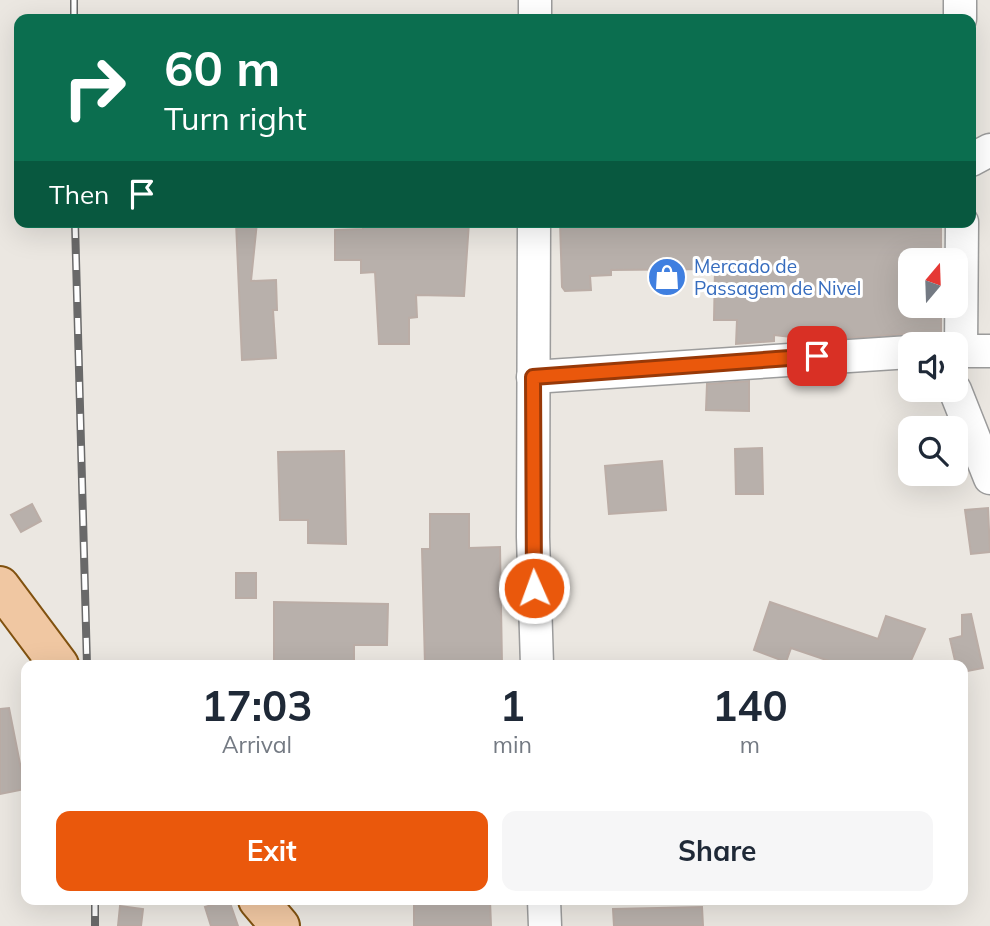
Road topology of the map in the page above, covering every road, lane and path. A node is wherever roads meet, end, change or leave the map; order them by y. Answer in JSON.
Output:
{"nodes":[{"id":1,"x":534,"y":228,"type":"edge"},
{"id":2,"x":962,"y":228,"type":"edge"},
{"id":3,"x":969,"y":351,"type":"edge"},
{"id":4,"x":898,"y":353,"type":"edge"},
{"id":5,"x":533,"y":377,"type":"junction"},
{"id":6,"x":960,"y":402,"type":"edge"},
{"id":7,"x":990,"y":478,"type":"edge"},
{"id":8,"x":0,"y":586,"type":"edge"},
{"id":9,"x":55,"y":660,"type":"edge"},
{"id":10,"x":537,"y":660,"type":"edge"},
{"id":11,"x":262,"y":905,"type":"edge"},
{"id":12,"x":544,"y":905,"type":"edge"},
{"id":13,"x":280,"y":926,"type":"edge"},
{"id":14,"x":545,"y":926,"type":"edge"}],
"edges":[{"from":1,"to":5,"type":"street"},
{"from":2,"to":3,"type":"street"},
{"from":4,"to":5,"type":"street"},
{"from":5,"to":10,"type":"street"},
{"from":6,"to":7,"type":"street"},
{"from":8,"to":9,"type":"main road"},
{"from":11,"to":13,"type":"main road"},
{"from":12,"to":14,"type":"street"}]}
